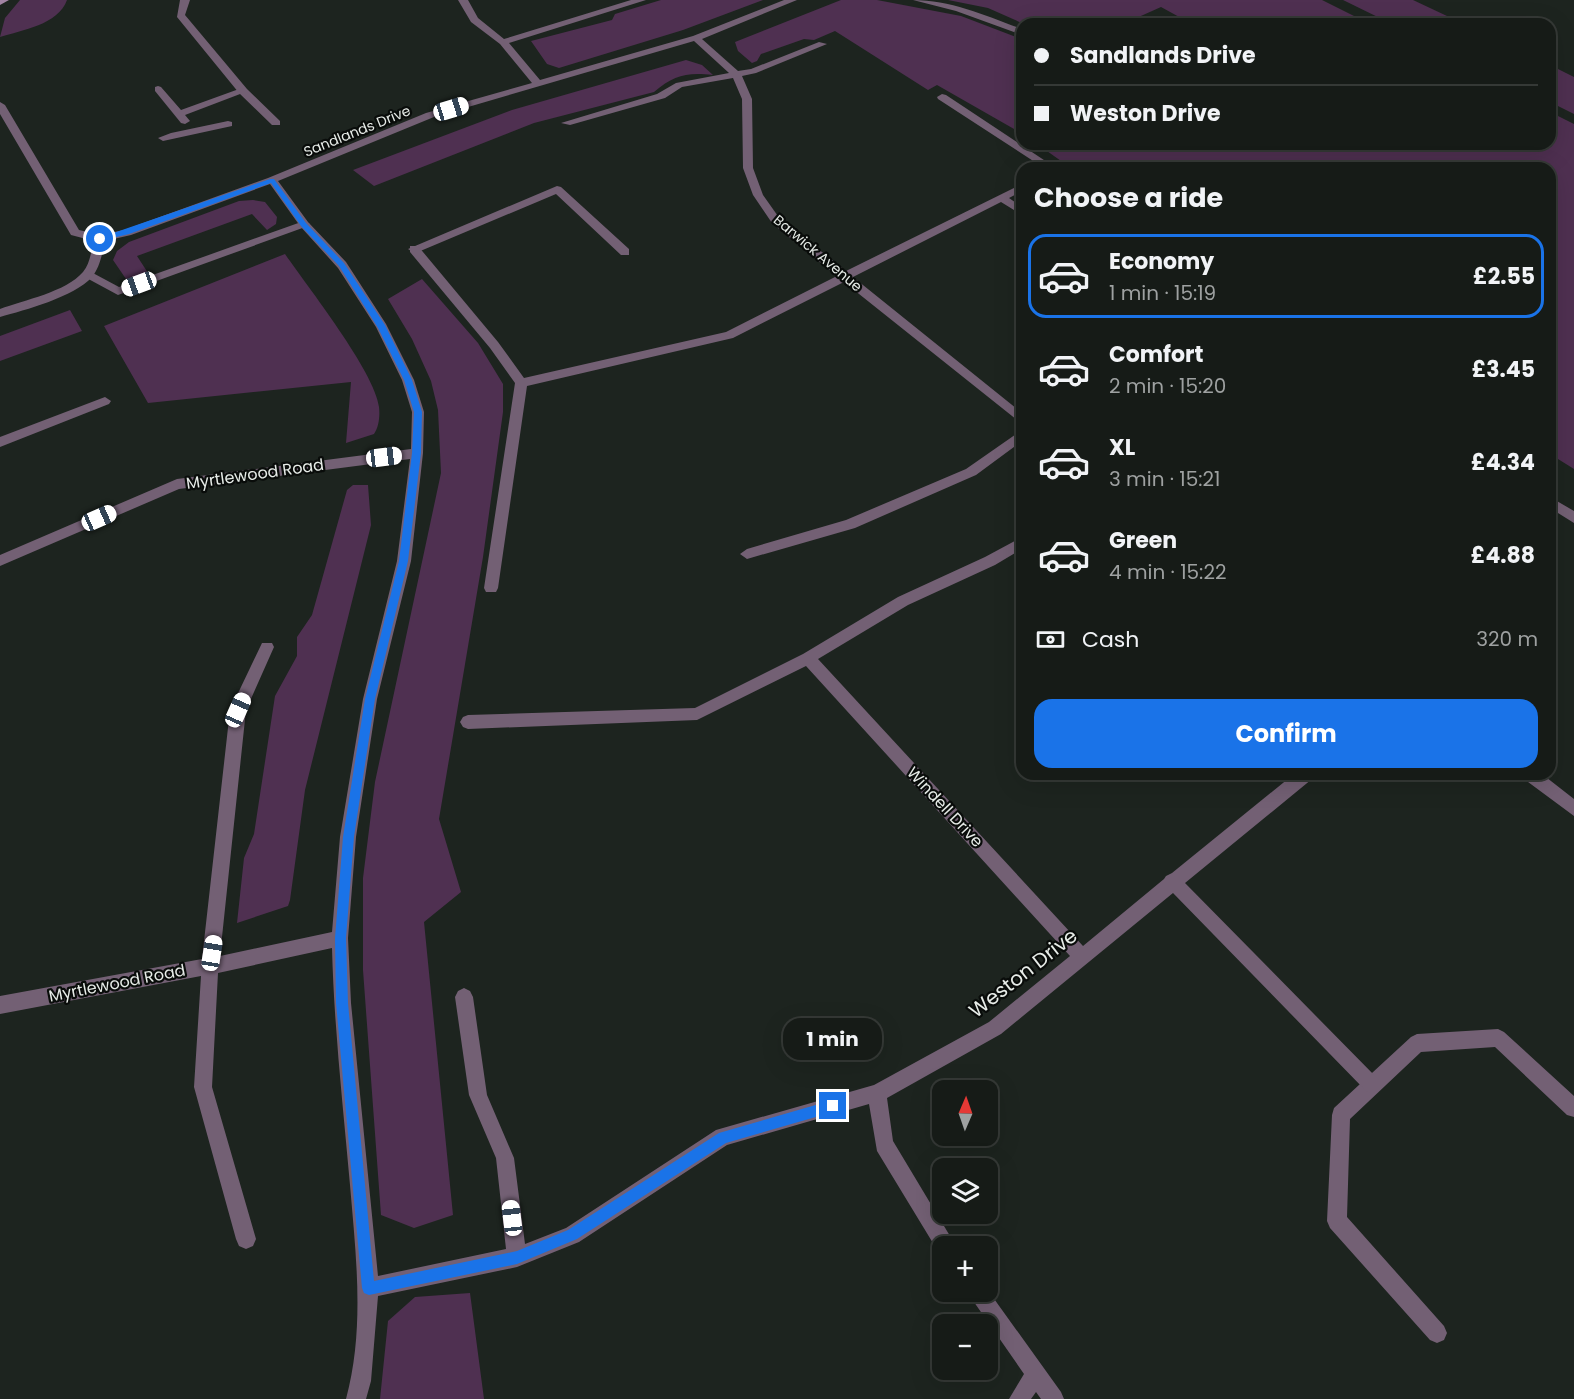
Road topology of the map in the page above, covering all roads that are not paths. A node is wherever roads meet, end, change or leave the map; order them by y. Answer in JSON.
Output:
{"nodes":[{"id":1,"x":185,"y":0,"type":"edge"},
{"id":2,"x":463,"y":0,"type":"edge"},
{"id":3,"x":641,"y":0,"type":"edge"},
{"id":4,"x":792,"y":0,"type":"edge"},
{"id":5,"x":918,"y":0,"type":"edge"},
{"id":6,"x":1016,"y":30,"type":"edge"},
{"id":7,"x":696,"y":38,"type":"junction"},
{"id":8,"x":503,"y":42,"type":"junction"},
{"id":9,"x":822,"y":44,"type":"dead end"},
{"id":10,"x":737,"y":75,"type":"junction"},
{"id":11,"x":538,"y":84,"type":"junction"},
{"id":12,"x":158,"y":89,"type":"dead end"},
{"id":13,"x":243,"y":91,"type":"junction"},
{"id":14,"x":942,"y":97,"type":"dead end"},
{"id":15,"x":0,"y":105,"type":"edge"},
{"id":16,"x":181,"y":113,"type":"junction"},
{"id":17,"x":276,"y":123,"type":"dead end"},
{"id":18,"x":566,"y":123,"type":"dead end"},
{"id":19,"x":228,"y":124,"type":"dead end"},
{"id":20,"x":190,"y":129,"type":"junction"},
{"id":21,"x":163,"y":138,"type":"dead end"},
{"id":22,"x":1016,"y":145,"type":"edge"},
{"id":23,"x":1023,"y":150,"type":"edge"},
{"id":24,"x":1042,"y":162,"type":"edge"},
{"id":25,"x":272,"y":180,"type":"junction"},
{"id":26,"x":1016,"y":190,"type":"edge"},
{"id":27,"x":1001,"y":197,"type":"junction"},
{"id":28,"x":1016,"y":208,"type":"edge"},
{"id":29,"x":304,"y":224,"type":"junction"},
{"id":30,"x":100,"y":239,"type":"junction"},
{"id":31,"x":626,"y":252,"type":"dead end"},
{"id":32,"x":87,"y":276,"type":"junction"},
{"id":33,"x":844,"y":276,"type":"junction"},
{"id":34,"x":0,"y":313,"type":"edge"},
{"id":35,"x":521,"y":383,"type":"junction"},
{"id":36,"x":105,"y":401,"type":"dead end"},
{"id":37,"x":1016,"y":415,"type":"edge"},
{"id":38,"x":1016,"y":438,"type":"edge"},
{"id":39,"x":0,"y":442,"type":"edge"},
{"id":40,"x":417,"y":453,"type":"junction"},
{"id":41,"x":1556,"y":506,"type":"edge"},
{"id":42,"x":1574,"y":518,"type":"edge"},
{"id":43,"x":1016,"y":546,"type":"edge"},
{"id":44,"x":747,"y":554,"type":"dead end"},
{"id":45,"x":0,"y":561,"type":"edge"},
{"id":46,"x":491,"y":588,"type":"dead end"},
{"id":47,"x":267,"y":647,"type":"dead end"},
{"id":48,"x":808,"y":658,"type":"junction"},
{"id":49,"x":468,"y":722,"type":"dead end"},
{"id":50,"x":1298,"y":780,"type":"edge"},
{"id":51,"x":1538,"y":780,"type":"edge"},
{"id":52,"x":1574,"y":809,"type":"edge"},
{"id":53,"x":1172,"y":881,"type":"junction"},
{"id":54,"x":340,"y":938,"type":"junction"},
{"id":55,"x":1081,"y":956,"type":"junction"},
{"id":56,"x":210,"y":966,"type":"junction"},
{"id":57,"x":464,"y":997,"type":"dead end"},
{"id":58,"x":0,"y":1005,"type":"edge"},
{"id":59,"x":1372,"y":1085,"type":"junction"},
{"id":60,"x":878,"y":1093,"type":"junction"},
{"id":61,"x":1574,"y":1108,"type":"edge"},
{"id":62,"x":940,"y":1236,"type":"edge"},
{"id":63,"x":246,"y":1239,"type":"dead end"},
{"id":64,"x":517,"y":1257,"type":"junction"},
{"id":65,"x":369,"y":1288,"type":"junction"},
{"id":66,"x":984,"y":1302,"type":"edge"},
{"id":67,"x":1437,"y":1333,"type":"dead end"},
{"id":68,"x":1036,"y":1374,"type":"junction"},
{"id":69,"x":356,"y":1399,"type":"edge"},
{"id":70,"x":1019,"y":1399,"type":"edge"},
{"id":71,"x":1054,"y":1399,"type":"edge"}],
"edges":[{"from":1,"to":13,"type":"street"},
{"from":2,"to":8,"type":"street"},
{"from":3,"to":8,"type":"street"},
{"from":4,"to":7,"type":"street","name":"Sandlands Drive"},
{"from":5,"to":6,"type":"street"},
{"from":7,"to":10,"type":"street","name":"Barwick Avenue"},
{"from":7,"to":11,"type":"street","name":"Sandlands Drive"},
{"from":8,"to":11,"type":"street"},
{"from":9,"to":10,"type":"street"},
{"from":10,"to":18,"type":"street"},
{"from":10,"to":33,"type":"street","name":"Barwick Avenue"},
{"from":11,"to":25,"type":"street","name":"Sandlands Drive"},
{"from":12,"to":16,"type":"street"},
{"from":13,"to":16,"type":"street"},
{"from":13,"to":17,"type":"street"},
{"from":14,"to":22,"type":"street"},
{"from":15,"to":30,"type":"street"},
{"from":16,"to":20,"type":"street"},
{"from":19,"to":20,"type":"street"},
{"from":20,"to":21,"type":"street"},
{"from":23,"to":24,"type":"street"},
{"from":25,"to":29,"type":"street"},
{"from":25,"to":30,"type":"street","name":"Sandlands Drive"},
{"from":26,"to":27,"type":"street"},
{"from":27,"to":28,"type":"street"},
{"from":27,"to":33,"type":"street"},
{"from":29,"to":32,"type":"street"},
{"from":29,"to":40,"type":"street"},
{"from":30,"to":32,"type":"street"},
{"from":31,"to":35,"type":"street"},
{"from":32,"to":34,"type":"street"},
{"from":33,"to":35,"type":"street"},
{"from":33,"to":37,"type":"street","name":"Barwick Avenue"},
{"from":35,"to":46,"type":"street"},
{"from":36,"to":39,"type":"street"},
{"from":38,"to":44,"type":"street"},
{"from":40,"to":45,"type":"street","name":"Myrtlewood Road"},
{"from":40,"to":54,"type":"street"},
{"from":41,"to":42,"type":"street"},
{"from":43,"to":48,"type":"street"},
{"from":47,"to":56,"type":"street"},
{"from":48,"to":49,"type":"street"},
{"from":48,"to":55,"type":"street","name":"Windell Drive"},
{"from":50,"to":53,"type":"street","name":"Weston Drive"},
{"from":51,"to":52,"type":"street"},
{"from":53,"to":55,"type":"street","name":"Weston Drive"},
{"from":53,"to":59,"type":"street"},
{"from":54,"to":56,"type":"street","name":"Myrtlewood Road"},
{"from":54,"to":65,"type":"street"},
{"from":55,"to":60,"type":"street","name":"Weston Drive"},
{"from":56,"to":58,"type":"street","name":"Myrtlewood Road"},
{"from":56,"to":63,"type":"street"},
{"from":57,"to":64,"type":"street"},
{"from":59,"to":61,"type":"street"},
{"from":59,"to":67,"type":"street"},
{"from":60,"to":62,"type":"street"},
{"from":60,"to":64,"type":"street","name":"Weston Drive"},
{"from":64,"to":65,"type":"street","name":"Weston Drive"},
{"from":65,"to":69,"type":"street"},
{"from":66,"to":68,"type":"street"},
{"from":68,"to":70,"type":"street"},
{"from":68,"to":71,"type":"street"}]}
